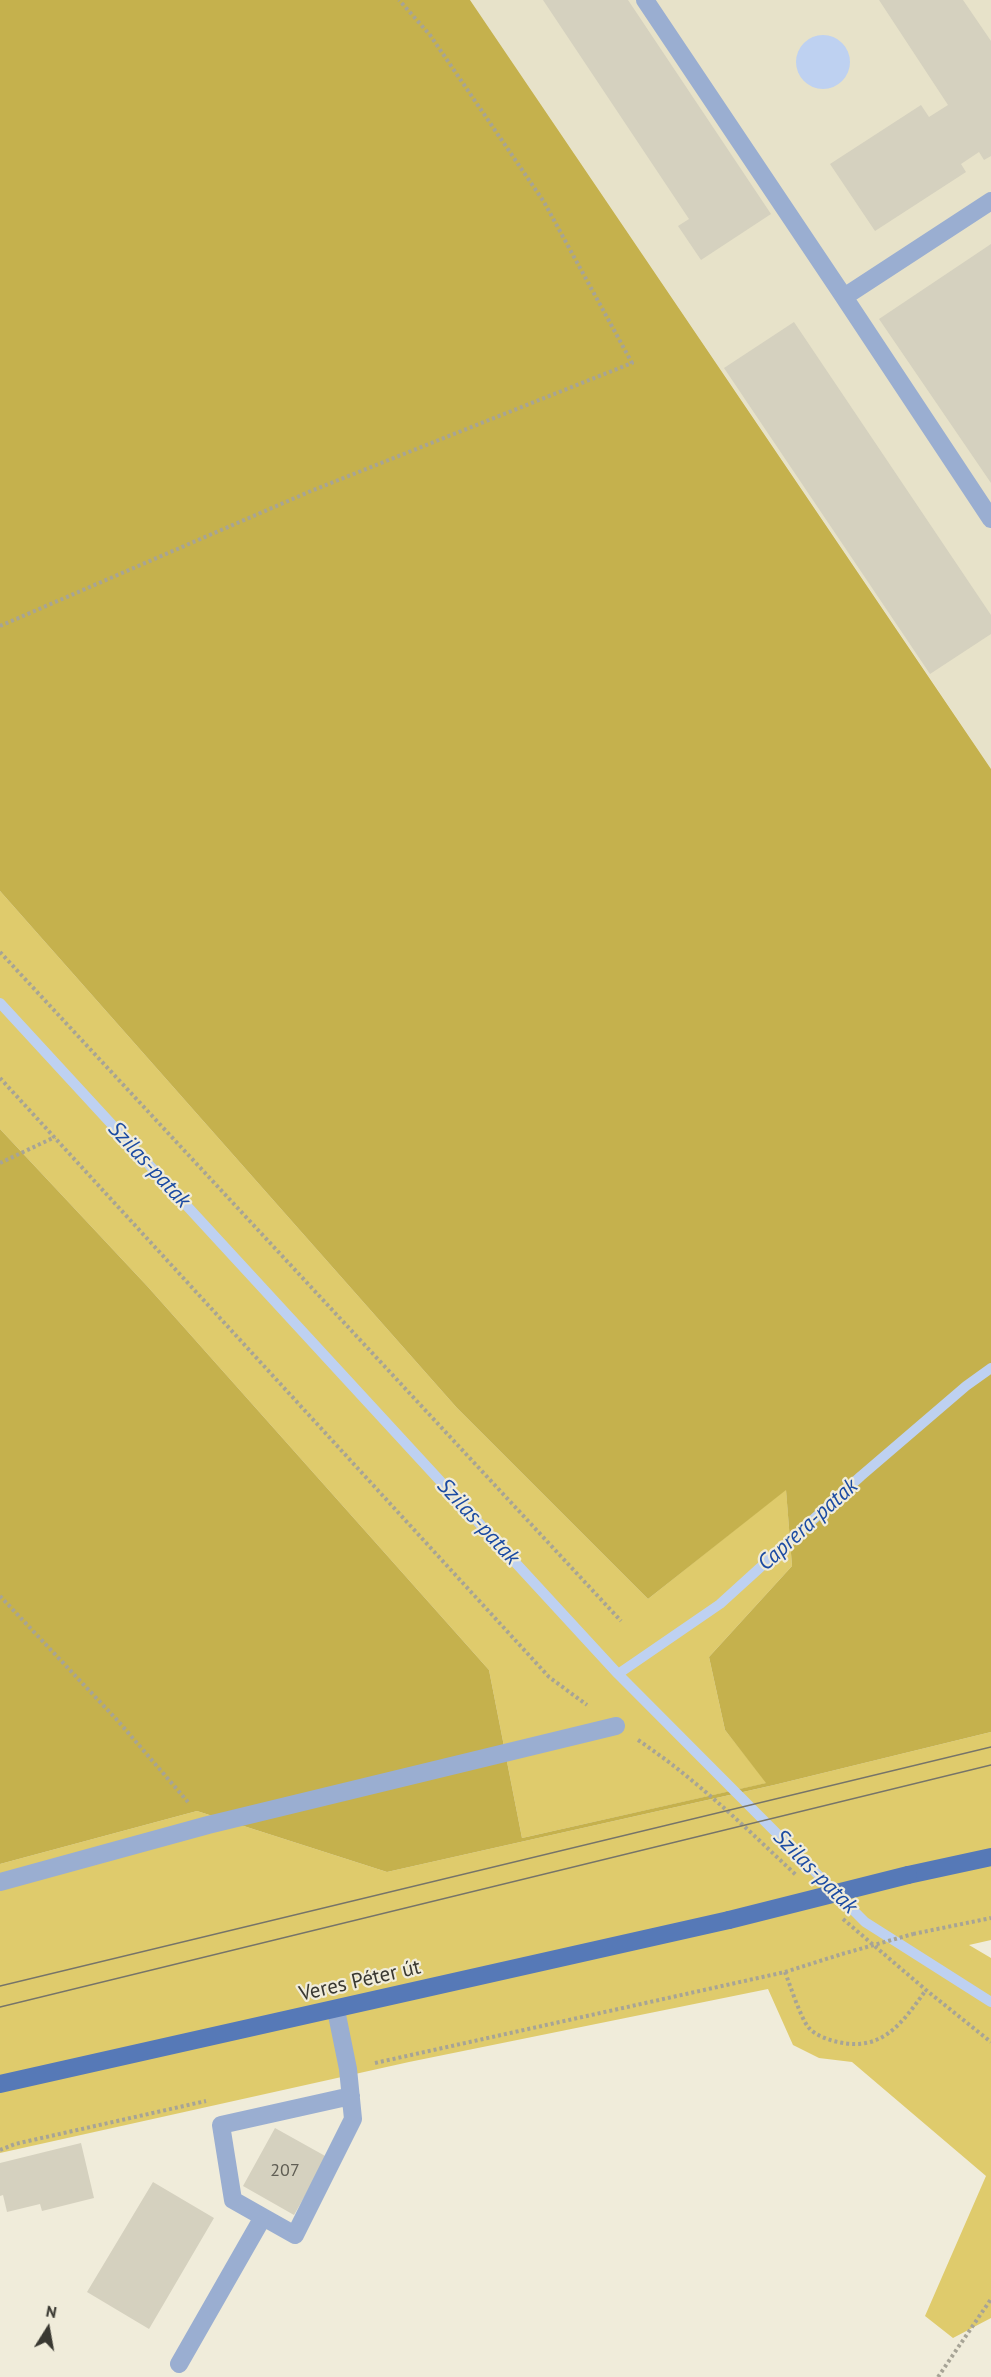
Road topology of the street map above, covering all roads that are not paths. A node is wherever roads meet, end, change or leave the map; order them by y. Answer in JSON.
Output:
{"nodes":[{"id":1,"x":645,"y":0,"type":"edge"},
{"id":2,"x":991,"y":201,"type":"edge"},
{"id":3,"x":844,"y":297,"type":"junction"},
{"id":4,"x":991,"y":519,"type":"edge"},
{"id":5,"x":616,"y":1726,"type":"road end"},
{"id":6,"x":991,"y":1857,"type":"edge"},
{"id":7,"x":0,"y":1882,"type":"edge"},
{"id":8,"x":336,"y":2010,"type":"junction"},
{"id":9,"x":0,"y":2084,"type":"edge"},
{"id":10,"x":351,"y":2096,"type":"junction"},
{"id":11,"x":263,"y":2217,"type":"junction"},
{"id":12,"x":179,"y":2364,"type":"dead end"}],
"edges":[{"from":1,"to":3,"type":"lane"},
{"from":2,"to":3,"type":"lane"},
{"from":3,"to":4,"type":"lane"},
{"from":5,"to":7,"type":"lane"},
{"from":6,"to":8,"type":"main road","name":"Veres Péter út","bridge":true},
{"from":8,"to":9,"type":"main road","name":"Veres Péter út"},
{"from":8,"to":10,"type":"lane"},
{"from":10,"to":11,"type":"lane"},
{"from":10,"to":11,"type":"lane"},
{"from":11,"to":12,"type":"lane"}]}
